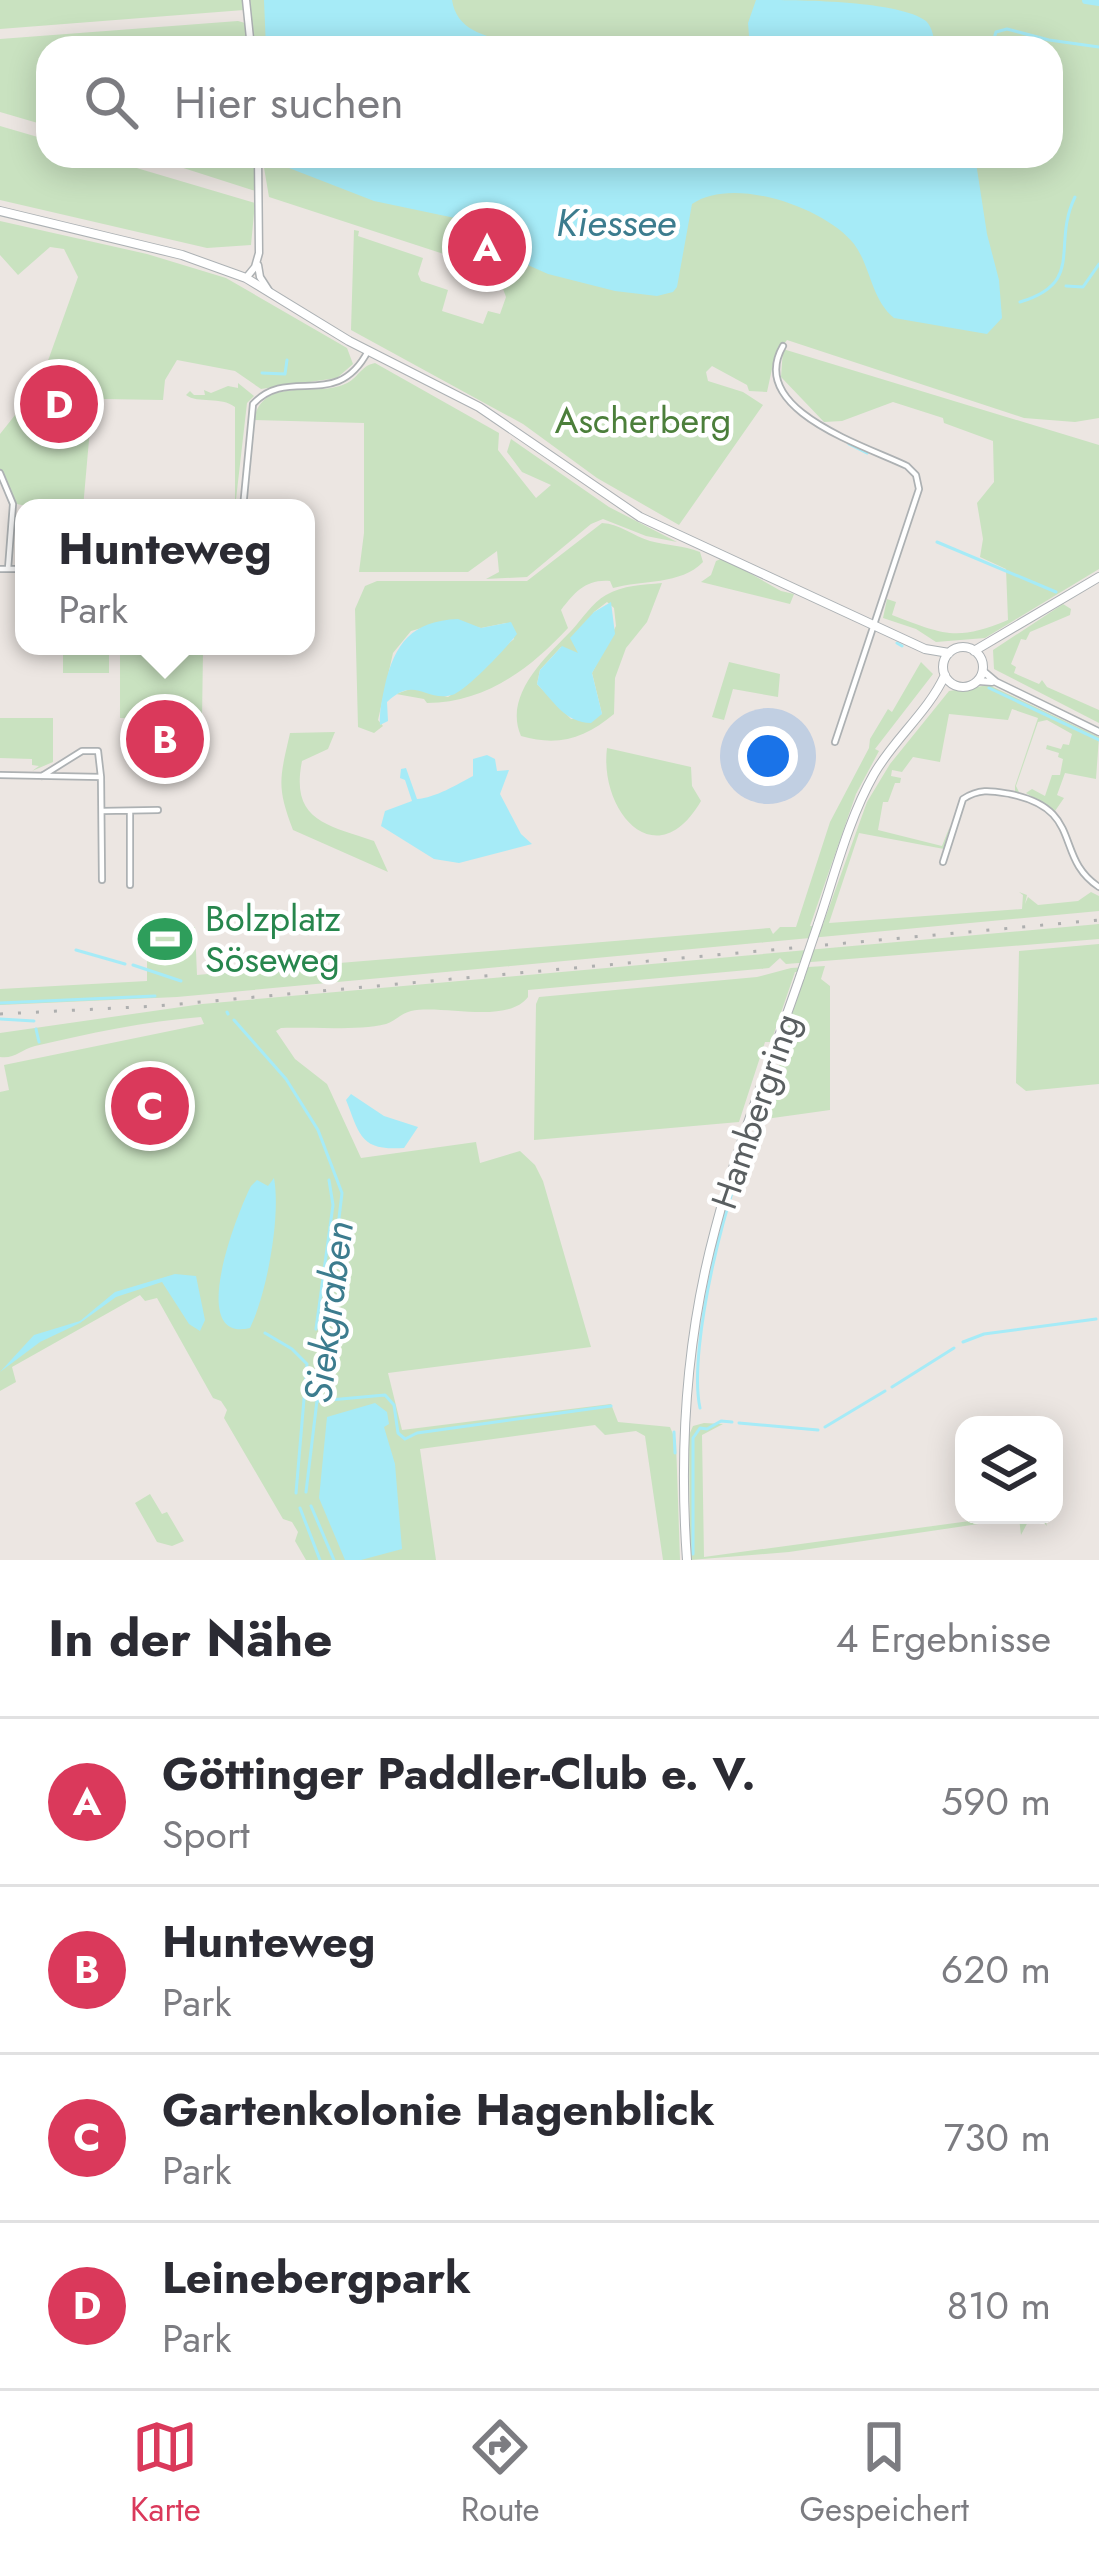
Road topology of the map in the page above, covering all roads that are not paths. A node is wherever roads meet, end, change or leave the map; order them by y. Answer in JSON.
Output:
{"nodes":[{"id":1,"x":246,"y":0,"type":"edge"},
{"id":2,"x":249,"y":36,"type":"edge"},
{"id":3,"x":258,"y":168,"type":"edge"},
{"id":4,"x":0,"y":211,"type":"edge"},
{"id":5,"x":258,"y":253,"type":"junction"},
{"id":6,"x":246,"y":278,"type":"junction"},
{"id":7,"x":272,"y":293,"type":"junction"},
{"id":8,"x":783,"y":346,"type":"dead end"},
{"id":9,"x":368,"y":351,"type":"junction"},
{"id":10,"x":0,"y":473,"type":"edge"},
{"id":11,"x":244,"y":499,"type":"edge"},
{"id":12,"x":4,"y":569,"type":"edge"},
{"id":13,"x":1099,"y":577,"type":"edge"},
{"id":14,"x":875,"y":626,"type":"junction"},
{"id":15,"x":996,"y":641,"type":"junction"},
{"id":16,"x":925,"y":649,"type":"junction"},
{"id":17,"x":974,"y":651,"type":"junction"},
{"id":18,"x":950,"y":653,"type":"junction"},
{"id":19,"x":982,"y":659,"type":"junction"},
{"id":20,"x":944,"y":664,"type":"junction"},
{"id":21,"x":983,"y":671,"type":"junction"},
{"id":22,"x":945,"y":675,"type":"junction"},
{"id":23,"x":978,"y":681,"type":"junction"},
{"id":24,"x":996,"y":682,"type":"junction"},
{"id":25,"x":953,"y":684,"type":"junction"},
{"id":26,"x":935,"y":694,"type":"junction"},
{"id":27,"x":1099,"y":732,"type":"edge"},
{"id":28,"x":835,"y":742,"type":"dead end"},
{"id":29,"x":0,"y":775,"type":"edge"},
{"id":30,"x":42,"y":776,"type":"junction"},
{"id":31,"x":101,"y":777,"type":"junction"},
{"id":32,"x":158,"y":810,"type":"dead end"},
{"id":33,"x":102,"y":811,"type":"junction"},
{"id":34,"x":130,"y":811,"type":"junction"},
{"id":35,"x":943,"y":862,"type":"dead end"},
{"id":36,"x":102,"y":880,"type":"dead end"},
{"id":37,"x":130,"y":885,"type":"dead end"},
{"id":38,"x":1099,"y":887,"type":"edge"},
{"id":39,"x":687,"y":1560,"type":"edge"}],
"edges":[{"from":1,"to":2,"type":"street"},
{"from":3,"to":5,"type":"street"},
{"from":4,"to":6,"type":"main road"},
{"from":5,"to":6,"type":"street"},
{"from":5,"to":7,"type":"street"},
{"from":6,"to":7,"type":"main road"},
{"from":7,"to":9,"type":"main road"},
{"from":8,"to":14,"type":"street"},
{"from":9,"to":11,"type":"street"},
{"from":9,"to":14,"type":"main road"},
{"from":10,"to":12,"type":"street"},
{"from":13,"to":15,"type":"main road"},
{"from":14,"to":16,"type":"main road"},
{"from":14,"to":28,"type":"street"},
{"from":15,"to":17,"type":"main road"},
{"from":15,"to":19,"type":"main road"},
{"from":16,"to":18,"type":"main road"},
{"from":16,"to":20,"type":"main road"},
{"from":17,"to":18,"type":"main road"},
{"from":17,"to":19,"type":"main road"},
{"from":18,"to":20,"type":"main road"},
{"from":19,"to":21,"type":"main road"},
{"from":20,"to":22,"type":"main road"},
{"from":21,"to":23,"type":"main road"},
{"from":21,"to":24,"type":"street"},
{"from":22,"to":25,"type":"main road"},
{"from":22,"to":26,"type":"main road","name":"Hambergring"},
{"from":23,"to":24,"type":"street"},
{"from":23,"to":25,"type":"main road"},
{"from":24,"to":27,"type":"street"},
{"from":25,"to":26,"type":"main road","name":"Hambergring"},
{"from":26,"to":39,"type":"main road","name":"Hambergring","bridge":true},
{"from":29,"to":30,"type":"street"},
{"from":30,"to":31,"type":"street"},
{"from":30,"to":31,"type":"street"},
{"from":31,"to":33,"type":"street"},
{"from":32,"to":34,"type":"street"},
{"from":33,"to":34,"type":"street"},
{"from":33,"to":36,"type":"street"},
{"from":34,"to":37,"type":"street"},
{"from":35,"to":38,"type":"street"}]}
